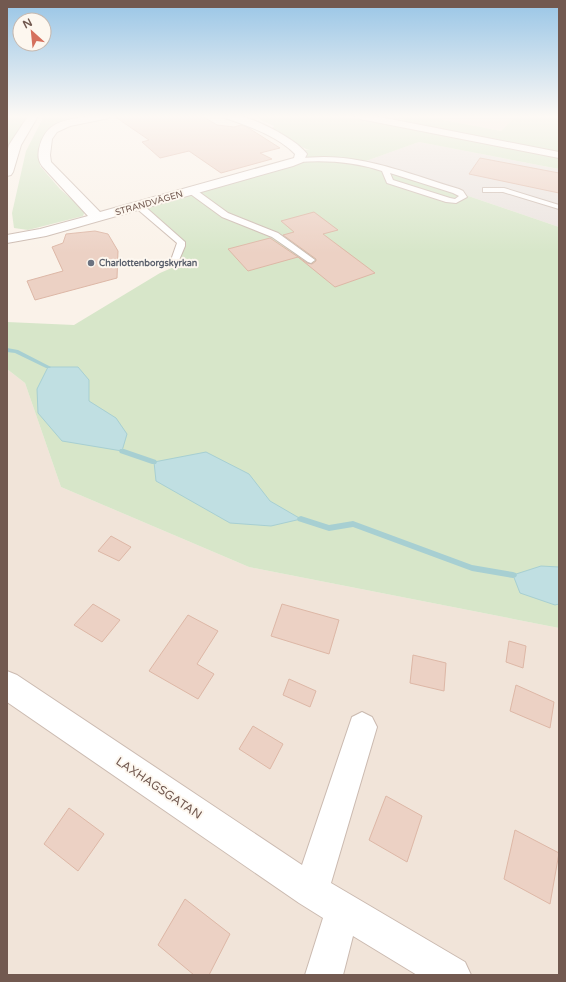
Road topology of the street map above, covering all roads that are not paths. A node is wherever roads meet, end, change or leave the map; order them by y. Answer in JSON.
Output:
{"nodes":[{"id":1,"x":10,"y":162,"type":"edge"},
{"id":2,"x":45,"y":162,"type":"edge"},
{"id":3,"x":294,"y":162,"type":"edge"},
{"id":4,"x":360,"y":162,"type":"edge"},
{"id":5,"x":385,"y":169,"type":"junction"},
{"id":6,"x":7,"y":172,"type":"edge"},
{"id":7,"x":486,"y":190,"type":"dead end"},
{"id":8,"x":192,"y":191,"type":"junction"},
{"id":9,"x":139,"y":206,"type":"junction"},
{"id":10,"x":559,"y":207,"type":"edge"},
{"id":11,"x":97,"y":217,"type":"junction"},
{"id":12,"x":7,"y":239,"type":"edge"},
{"id":13,"x":311,"y":260,"type":"dead end"},
{"id":14,"x":174,"y":264,"type":"dead end"},
{"id":15,"x":7,"y":685,"type":"edge"},
{"id":16,"x":362,"y":727,"type":"dead end"},
{"id":17,"x":311,"y":891,"type":"junction"},
{"id":18,"x":343,"y":909,"type":"junction"},
{"id":19,"x":324,"y":975,"type":"edge"},
{"id":20,"x":452,"y":975,"type":"edge"}],
"edges":[{"from":1,"to":6,"type":"street"},
{"from":2,"to":11,"type":"street"},
{"from":3,"to":8,"type":"street","name":"STRANDVÄGEN"},
{"from":4,"to":5,"type":"lane"},
{"from":5,"to":5,"type":"lane"},
{"from":7,"to":10,"type":"lane"},
{"from":8,"to":9,"type":"street","name":"STRANDVÄGEN"},
{"from":8,"to":13,"type":"lane"},
{"from":9,"to":11,"type":"street","name":"STRANDVÄGEN"},
{"from":9,"to":14,"type":"lane"},
{"from":11,"to":12,"type":"street","name":"STRANDVÄGEN"},
{"from":15,"to":17,"type":"street","name":"LAXHAGSGATAN"},
{"from":16,"to":17,"type":"street"},
{"from":17,"to":18,"type":"street","name":"LAXHAGSGATAN"},
{"from":18,"to":19,"type":"street"},
{"from":18,"to":20,"type":"street","name":"LAXHAGSGATAN"}]}
